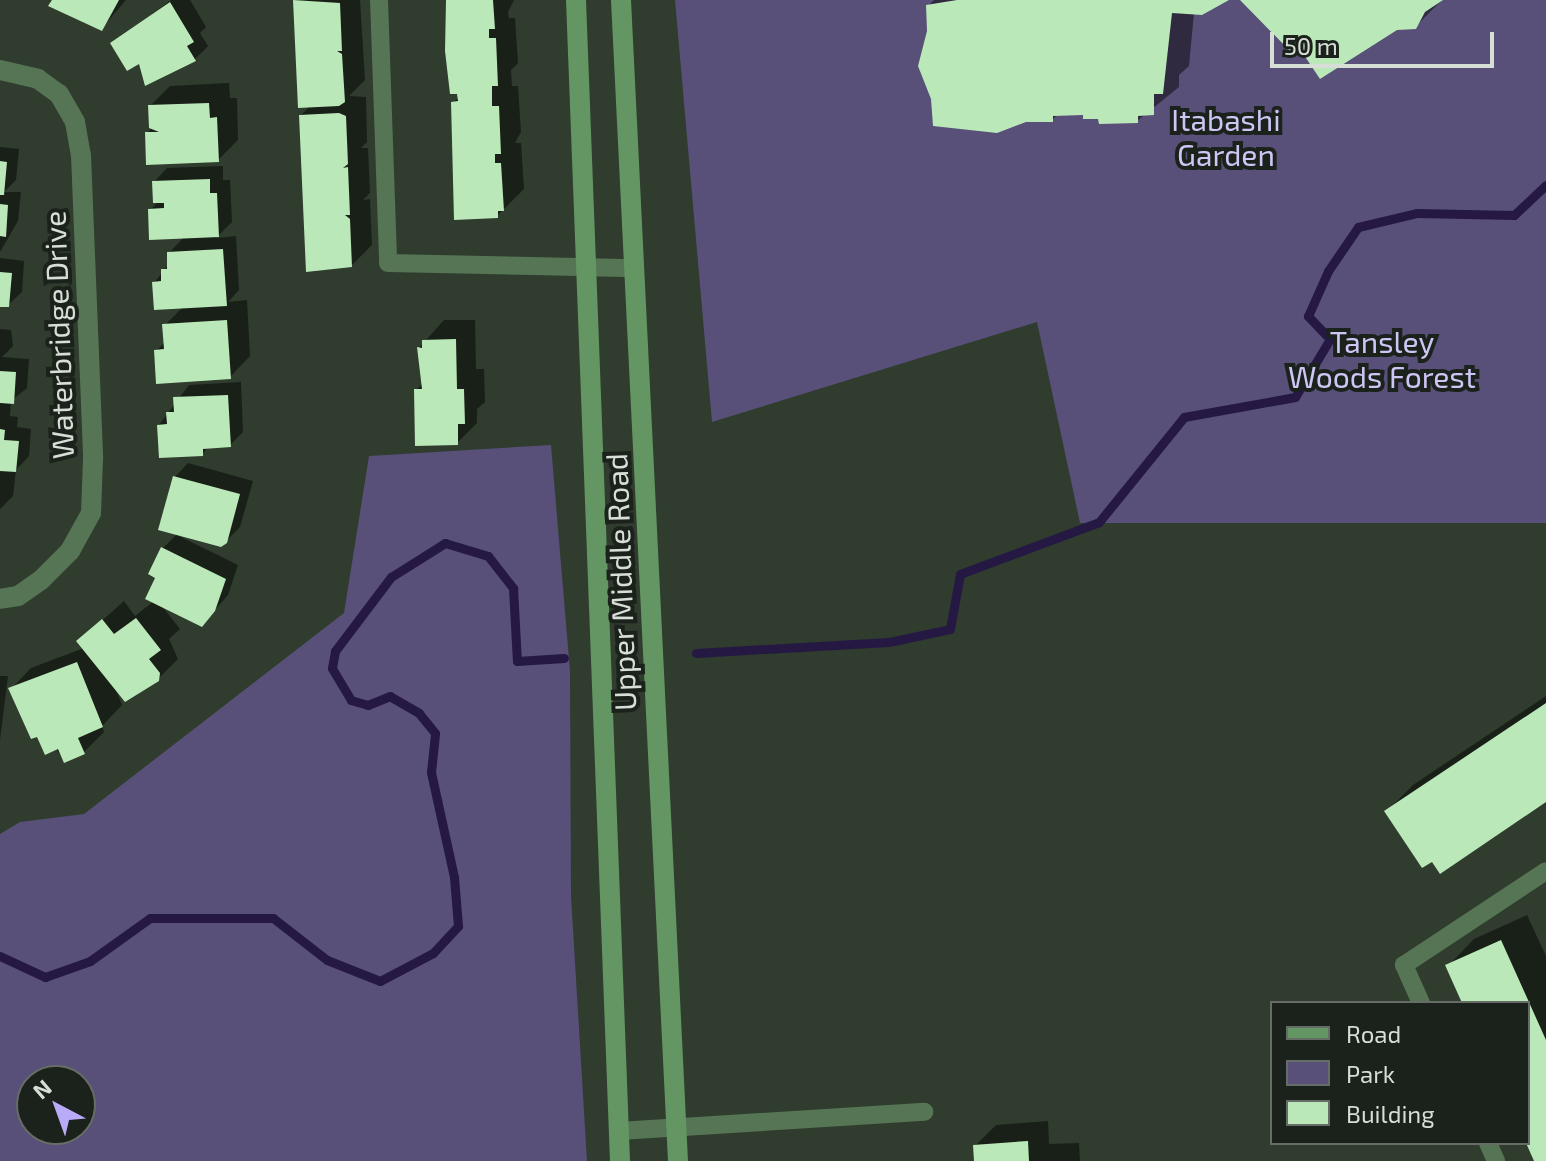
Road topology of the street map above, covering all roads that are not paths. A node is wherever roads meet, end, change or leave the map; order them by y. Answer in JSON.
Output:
{"nodes":[{"id":1,"x":379,"y":0,"type":"edge"},
{"id":2,"x":576,"y":0,"type":"edge"},
{"id":3,"x":621,"y":0,"type":"edge"},
{"id":4,"x":0,"y":70,"type":"edge"},
{"id":5,"x":635,"y":268,"type":"junction"},
{"id":6,"x":586,"y":270,"type":"junction"},
{"id":7,"x":0,"y":599,"type":"edge"},
{"id":8,"x":1546,"y":871,"type":"edge"},
{"id":9,"x":1420,"y":1001,"type":"edge"},
{"id":10,"x":924,"y":1112,"type":"dead end"},
{"id":11,"x":676,"y":1128,"type":"junction"},
{"id":12,"x":619,"y":1131,"type":"junction"},
{"id":13,"x":620,"y":1161,"type":"edge"},
{"id":14,"x":678,"y":1161,"type":"edge"}],
"edges":[{"from":1,"to":6,"type":"lane"},
{"from":2,"to":6,"type":"main road","name":"Upper Middle Road"},
{"from":3,"to":5,"type":"main road","name":"Upper Middle Road"},
{"from":4,"to":7,"type":"street","name":"Waterbridge Drive"},
{"from":5,"to":6,"type":"lane"},
{"from":5,"to":11,"type":"main road","name":"Upper Middle Road"},
{"from":6,"to":12,"type":"main road","name":"Upper Middle Road"},
{"from":8,"to":9,"type":"lane"},
{"from":10,"to":11,"type":"lane"},
{"from":11,"to":12,"type":"lane"},
{"from":11,"to":14,"type":"main road","name":"Upper Middle Road"},
{"from":12,"to":13,"type":"main road","name":"Upper Middle Road"}]}
